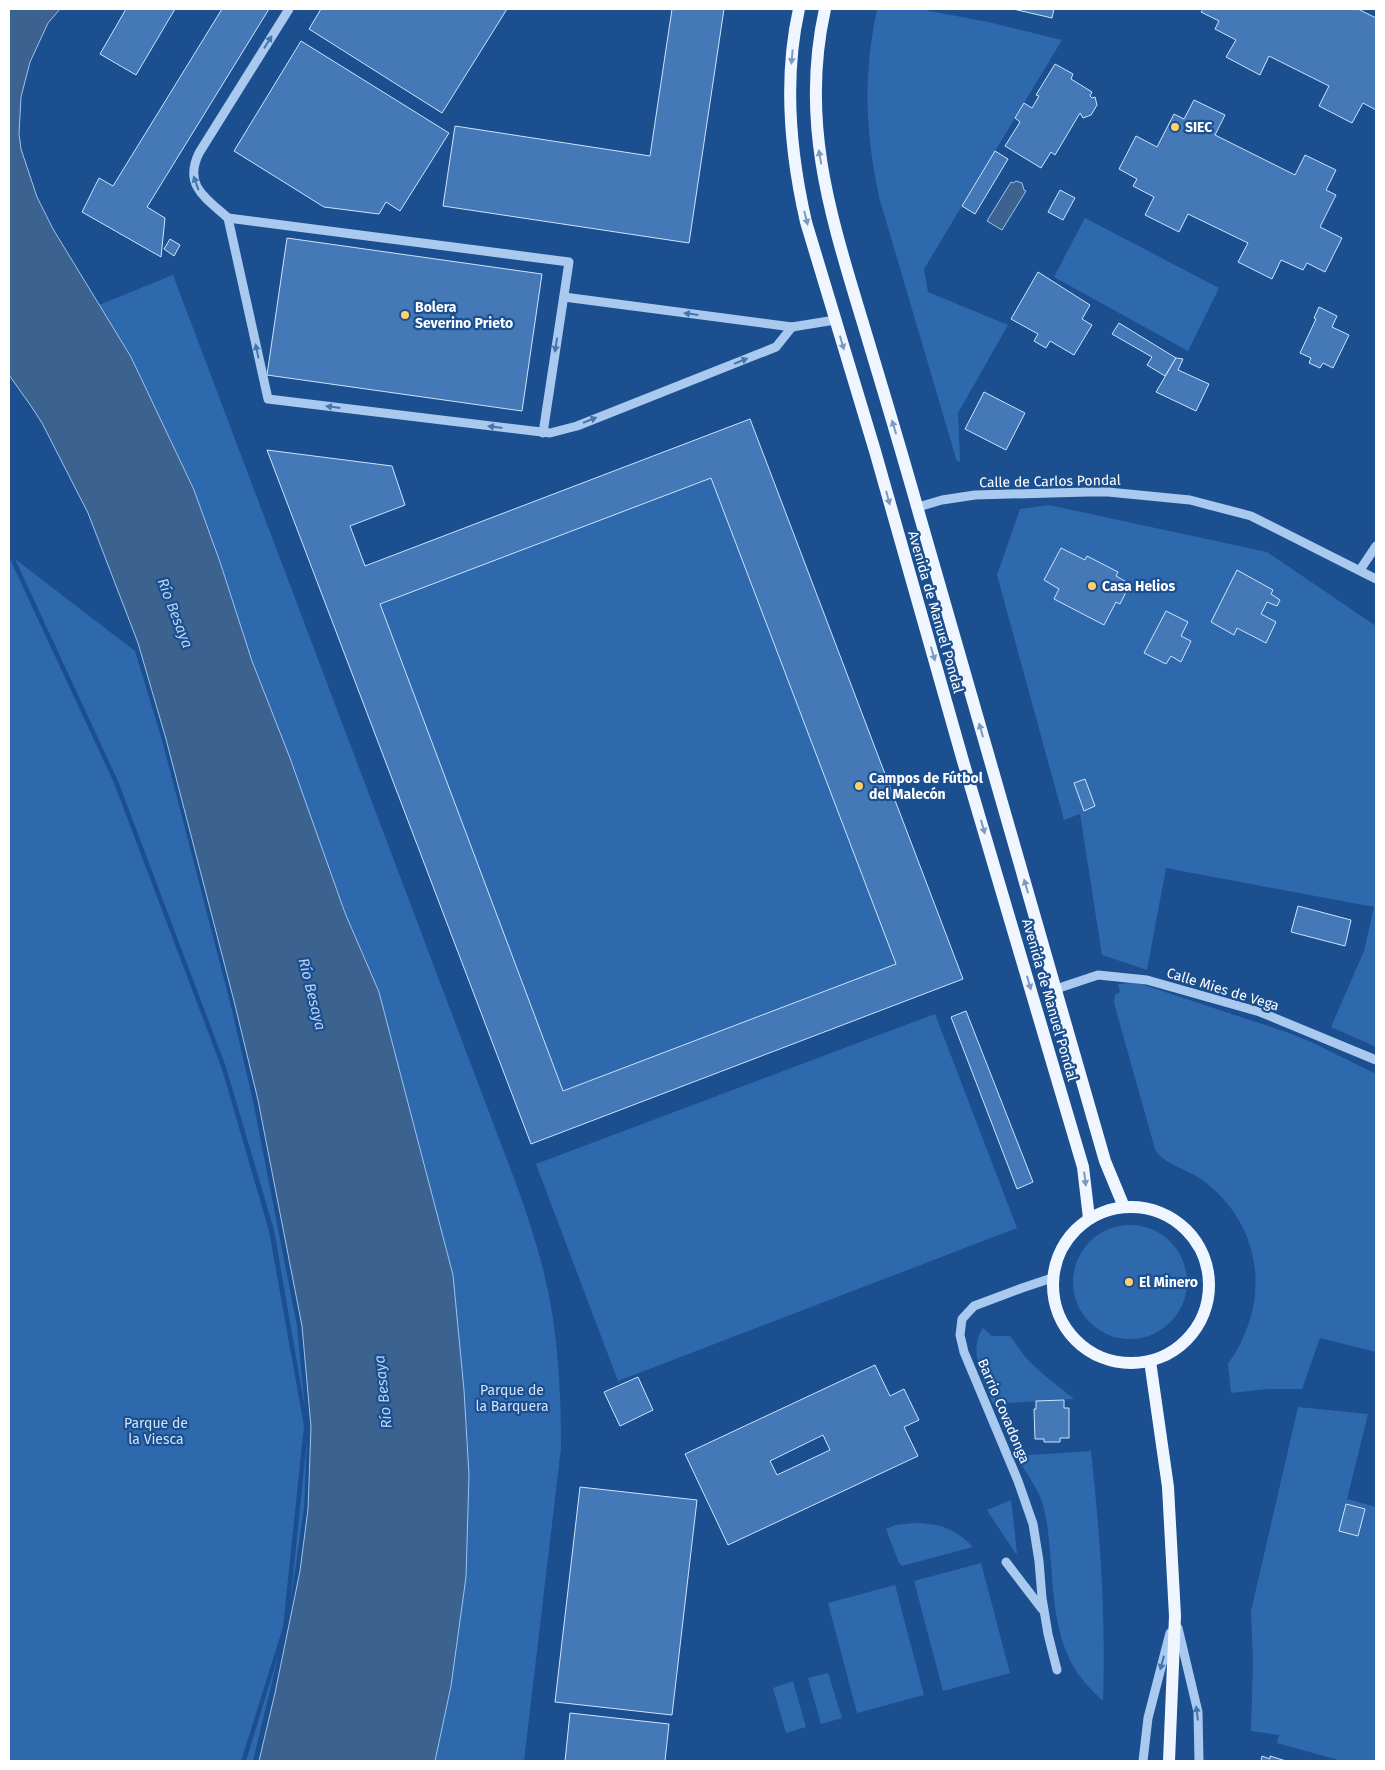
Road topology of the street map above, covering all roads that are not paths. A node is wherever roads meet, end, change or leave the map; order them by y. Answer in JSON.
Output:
{"nodes":[{"id":1,"x":289,"y":9,"type":"edge"},
{"id":2,"x":799,"y":9,"type":"edge"},
{"id":3,"x":825,"y":9,"type":"edge"},
{"id":4,"x":228,"y":218,"type":"junction"},
{"id":5,"x":564,"y":297,"type":"junction"},
{"id":6,"x":835,"y":320,"type":"junction"},
{"id":7,"x":792,"y":327,"type":"junction"},
{"id":8,"x":543,"y":433,"type":"junction"},
{"id":9,"x":918,"y":507,"type":"junction"},
{"id":10,"x":1376,"y":546,"type":"edge"},
{"id":11,"x":1360,"y":570,"type":"junction"},
{"id":12,"x":1376,"y":579,"type":"edge"},
{"id":13,"x":1056,"y":989,"type":"junction"},
{"id":14,"x":1376,"y":1060,"type":"edge"},
{"id":15,"x":1124,"y":1207,"type":"junction"},
{"id":16,"x":1089,"y":1218,"type":"junction"},
{"id":17,"x":1052,"y":1278,"type":"junction"},
{"id":18,"x":1150,"y":1361,"type":"junction"},
{"id":19,"x":1006,"y":1562,"type":"dead end"},
{"id":20,"x":1044,"y":1611,"type":"junction"},
{"id":21,"x":1175,"y":1616,"type":"junction"},
{"id":22,"x":1057,"y":1670,"type":"dead end"},
{"id":23,"x":1143,"y":1761,"type":"edge"},
{"id":24,"x":1169,"y":1761,"type":"edge"},
{"id":25,"x":1199,"y":1761,"type":"edge"}],
"edges":[{"from":4,"to":1,"type":"street","one_way":true},
{"from":2,"to":6,"type":"main road","name":"Avenida de Manuel Pondal","one_way":true},
{"from":9,"to":3,"type":"main road","name":"Avenida de Manuel Pondal","one_way":true},
{"from":4,"to":5,"type":"street"},
{"from":8,"to":4,"type":"street","one_way":true},
{"from":7,"to":5,"type":"street","one_way":true},
{"from":5,"to":8,"type":"street","one_way":true},
{"from":6,"to":7,"type":"street"},
{"from":6,"to":16,"type":"main road","name":"Avenida de Manuel Pondal","one_way":true},
{"from":8,"to":7,"type":"street","one_way":true},
{"from":9,"to":11,"type":"street","name":"Calle de Carlos Pondal"},
{"from":13,"to":9,"type":"main road","name":"Avenida de Manuel Pondal","one_way":true},
{"from":10,"to":11,"type":"street"},
{"from":11,"to":12,"type":"street","name":"Calle de Carlos Pondal"},
{"from":13,"to":14,"type":"street","name":"Calle Mies de Vega"},
{"from":13,"to":15,"type":"main road","name":"Avenida de Manuel Pondal"},
{"from":15,"to":16,"type":"main road"},
{"from":15,"to":18,"type":"main road"},
{"from":16,"to":17,"type":"main road"},
{"from":17,"to":18,"type":"main road"},
{"from":17,"to":20,"type":"street","name":"Barrio Covadonga"},
{"from":18,"to":21,"type":"main road"},
{"from":19,"to":20,"type":"street","name":"Barrio Covadonga"},
{"from":20,"to":22,"type":"street","name":"Barrio Covadonga"},
{"from":21,"to":23,"type":"street","one_way":true},
{"from":21,"to":24,"type":"main road"},
{"from":25,"to":21,"type":"street","one_way":true}]}
